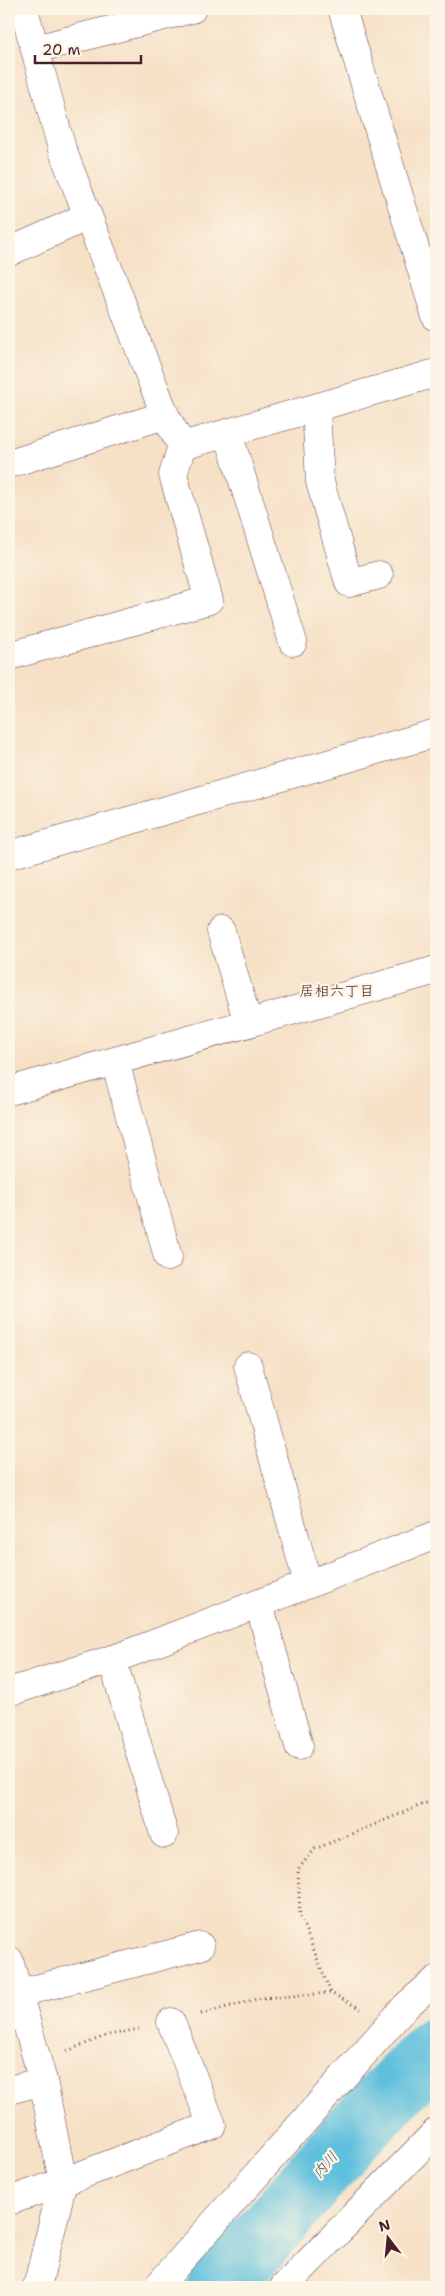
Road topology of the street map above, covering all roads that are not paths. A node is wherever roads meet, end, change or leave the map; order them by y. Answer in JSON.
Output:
{"nodes":[{"id":1,"x":24,"y":9,"type":"edge"},
{"id":2,"x":192,"y":9,"type":"edge"},
{"id":3,"x":342,"y":9,"type":"edge"},
{"id":4,"x":35,"y":50,"type":"junction"},
{"id":5,"x":88,"y":216,"type":"junction"},
{"id":6,"x":9,"y":252,"type":"edge"},
{"id":7,"x":436,"y":317,"type":"edge"},
{"id":8,"x":436,"y":373,"type":"edge"},
{"id":9,"x":316,"y":408,"type":"junction"},
{"id":10,"x":165,"y":415,"type":"junction"},
{"id":11,"x":228,"y":433,"type":"junction"},
{"id":12,"x":182,"y":446,"type":"junction"},
{"id":13,"x":9,"y":464,"type":"edge"},
{"id":14,"x":379,"y":575,"type":"dead end"},
{"id":15,"x":293,"y":642,"type":"dead end"},
{"id":16,"x":9,"y":656,"type":"edge"},
{"id":17,"x":436,"y":733,"type":"edge"},
{"id":18,"x":9,"y":855,"type":"edge"},
{"id":19,"x":221,"y":931,"type":"dead end"},
{"id":20,"x":436,"y":970,"type":"edge"},
{"id":21,"x":248,"y":1023,"type":"junction"},
{"id":22,"x":115,"y":1061,"type":"junction"},
{"id":23,"x":9,"y":1091,"type":"edge"},
{"id":24,"x":168,"y":1257,"type":"dead end"},
{"id":25,"x":248,"y":1366,"type":"dead end"},
{"id":26,"x":436,"y":1535,"type":"edge"},
{"id":27,"x":308,"y":1584,"type":"junction"},
{"id":28,"x":259,"y":1604,"type":"junction"},
{"id":29,"x":112,"y":1659,"type":"junction"},
{"id":30,"x":9,"y":1692,"type":"edge"},
{"id":31,"x":299,"y":1746,"type":"dead end"},
{"id":32,"x":164,"y":1834,"type":"dead end"},
{"id":33,"x":200,"y":1946,"type":"dead end"},
{"id":34,"x":9,"y":1960,"type":"edge"},
{"id":35,"x":436,"y":1980,"type":"edge"},
{"id":36,"x":20,"y":1993,"type":"junction"},
{"id":37,"x":171,"y":2022,"type":"dead end"},
{"id":38,"x":43,"y":2081,"type":"junction"},
{"id":39,"x":9,"y":2090,"type":"edge"},
{"id":40,"x":436,"y":2132,"type":"edge"},
{"id":41,"x":63,"y":2182,"type":"junction"},
{"id":42,"x":9,"y":2201,"type":"edge"},
{"id":43,"x":37,"y":2287,"type":"edge"},
{"id":44,"x":157,"y":2287,"type":"edge"},
{"id":45,"x":284,"y":2287,"type":"edge"}],
"edges":[{"from":1,"to":4,"type":"street"},
{"from":2,"to":4,"type":"street"},
{"from":3,"to":7,"type":"street"},
{"from":4,"to":5,"type":"street"},
{"from":5,"to":6,"type":"street"},
{"from":5,"to":10,"type":"street"},
{"from":8,"to":9,"type":"street"},
{"from":9,"to":11,"type":"street"},
{"from":9,"to":14,"type":"street"},
{"from":10,"to":12,"type":"street"},
{"from":10,"to":13,"type":"street"},
{"from":11,"to":12,"type":"street"},
{"from":11,"to":15,"type":"street"},
{"from":12,"to":16,"type":"street"},
{"from":17,"to":18,"type":"street"},
{"from":19,"to":21,"type":"street"},
{"from":20,"to":21,"type":"street"},
{"from":21,"to":22,"type":"street"},
{"from":22,"to":23,"type":"street"},
{"from":22,"to":24,"type":"street"},
{"from":25,"to":27,"type":"street"},
{"from":26,"to":27,"type":"street"},
{"from":27,"to":28,"type":"street"},
{"from":28,"to":29,"type":"street"},
{"from":28,"to":31,"type":"street"},
{"from":29,"to":30,"type":"street"},
{"from":29,"to":32,"type":"street"},
{"from":33,"to":36,"type":"street"},
{"from":34,"to":36,"type":"street"},
{"from":35,"to":44,"type":"street"},
{"from":36,"to":38,"type":"street"},
{"from":37,"to":41,"type":"street"},
{"from":38,"to":39,"type":"street"},
{"from":38,"to":41,"type":"street"},
{"from":40,"to":45,"type":"street"},
{"from":41,"to":42,"type":"street"},
{"from":41,"to":43,"type":"street"}]}
